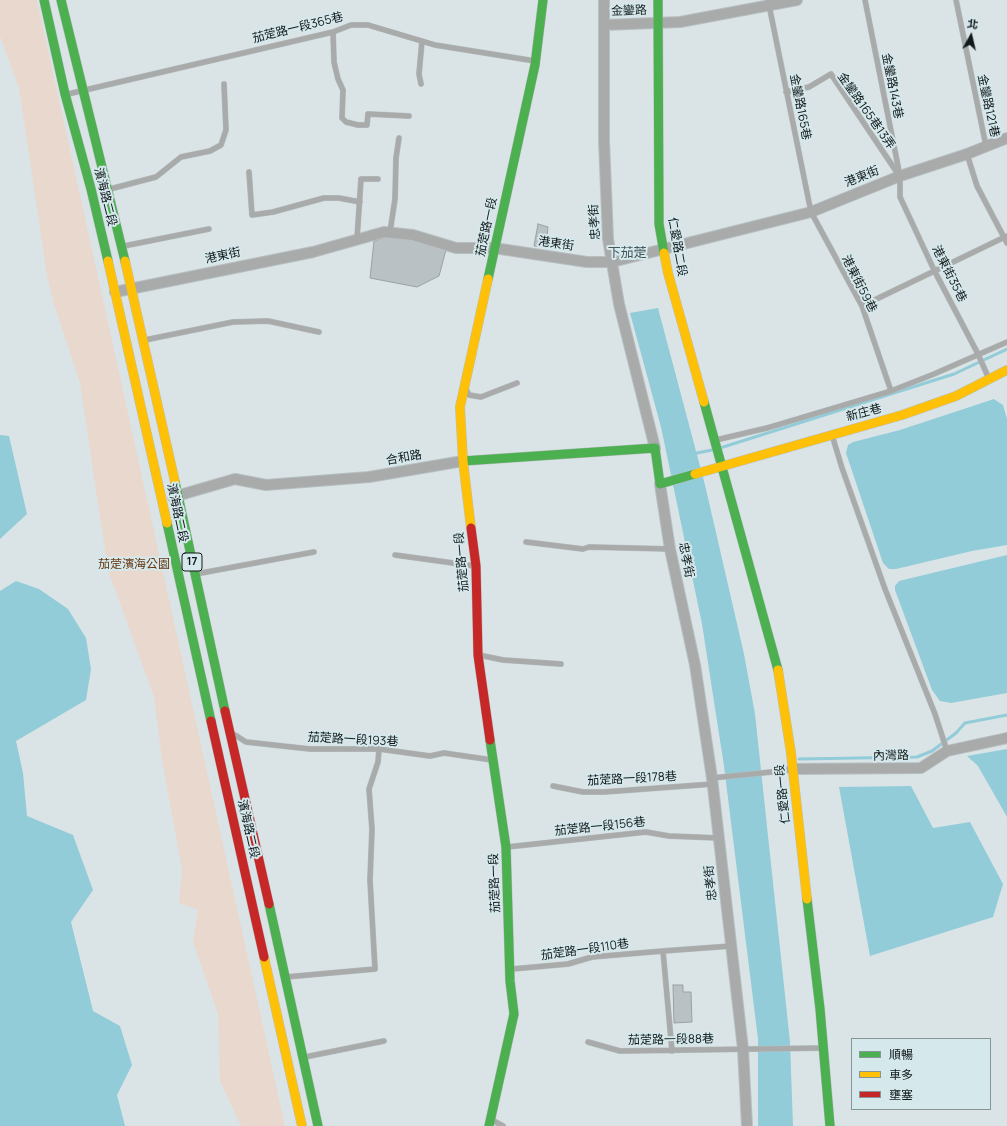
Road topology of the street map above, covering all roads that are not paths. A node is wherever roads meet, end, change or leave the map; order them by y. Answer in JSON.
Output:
{"nodes":[{"id":1,"x":44,"y":0,"type":"edge"},
{"id":2,"x":61,"y":0,"type":"edge"},
{"id":3,"x":543,"y":0,"type":"edge"},
{"id":4,"x":604,"y":0,"type":"edge"},
{"id":5,"x":658,"y":0,"type":"edge"},
{"id":6,"x":797,"y":0,"type":"edge"},
{"id":7,"x":865,"y":0,"type":"edge"},
{"id":8,"x":956,"y":0,"type":"edge"},
{"id":9,"x":768,"y":3,"type":"edge"},
{"id":10,"x":658,"y":23,"type":"junction"},
{"id":11,"x":604,"y":25,"type":"junction"},
{"id":12,"x":333,"y":32,"type":"junction"},
{"id":13,"x":422,"y":41,"type":"junction"},
{"id":14,"x":536,"y":61,"type":"junction"},
{"id":15,"x":224,"y":84,"type":"dead end"},
{"id":16,"x":421,"y":84,"type":"dead end"},
{"id":17,"x":83,"y":92,"type":"junction"},
{"id":18,"x":786,"y":92,"type":"junction"},
{"id":19,"x":65,"y":94,"type":"junction"},
{"id":20,"x":409,"y":116,"type":"dead end"},
{"id":21,"x":399,"y":138,"type":"dead end"},
{"id":22,"x":1007,"y":138,"type":"edge"},
{"id":23,"x":986,"y":146,"type":"junction"},
{"id":24,"x":967,"y":154,"type":"junction"},
{"id":25,"x":249,"y":172,"type":"dead end"},
{"id":26,"x":900,"y":176,"type":"junction"},
{"id":27,"x":378,"y":178,"type":"dead end"},
{"id":28,"x":108,"y":190,"type":"junction"},
{"id":29,"x":360,"y":202,"type":"junction"},
{"id":30,"x":811,"y":212,"type":"junction"},
{"id":31,"x":209,"y":229,"type":"dead end"},
{"id":32,"x":390,"y":232,"type":"junction"},
{"id":33,"x":357,"y":239,"type":"junction"},
{"id":34,"x":1006,"y":239,"type":"edge"},
{"id":35,"x":122,"y":246,"type":"junction"},
{"id":36,"x":494,"y":248,"type":"junction"},
{"id":37,"x":664,"y":249,"type":"junction"},
{"id":38,"x":612,"y":262,"type":"junction"},
{"id":39,"x":936,"y":272,"type":"junction"},
{"id":40,"x":131,"y":289,"type":"junction"},
{"id":41,"x":115,"y":292,"type":"junction"},
{"id":42,"x":862,"y":306,"type":"junction"},
{"id":43,"x":319,"y":332,"type":"dead end"},
{"id":44,"x":142,"y":341,"type":"junction"},
{"id":45,"x":1007,"y":342,"type":"edge"},
{"id":46,"x":978,"y":354,"type":"junction"},
{"id":47,"x":1007,"y":370,"type":"edge"},
{"id":48,"x":989,"y":379,"type":"junction"},
{"id":49,"x":518,"y":383,"type":"dead end"},
{"id":50,"x":464,"y":386,"type":"junction"},
{"id":51,"x":891,"y":390,"type":"junction"},
{"id":52,"x":832,"y":434,"type":"junction"},
{"id":53,"x":716,"y":443,"type":"junction"},
{"id":54,"x":654,"y":448,"type":"junction"},
{"id":55,"x":463,"y":461,"type":"junction"},
{"id":56,"x":722,"y":467,"type":"junction"},
{"id":57,"x":665,"y":483,"type":"junction"},
{"id":58,"x":177,"y":496,"type":"junction"},
{"id":59,"x":161,"y":499,"type":"junction"},
{"id":60,"x":526,"y":542,"type":"dead end"},
{"id":61,"x":670,"y":549,"type":"junction"},
{"id":62,"x":314,"y":552,"type":"dead end"},
{"id":63,"x":395,"y":555,"type":"dead end"},
{"id":64,"x":476,"y":566,"type":"junction"},
{"id":65,"x":194,"y":574,"type":"junction"},
{"id":66,"x":478,"y":655,"type":"junction"},
{"id":67,"x":561,"y":664,"type":"dead end"},
{"id":68,"x":229,"y":731,"type":"junction"},
{"id":69,"x":213,"y":734,"type":"junction"},
{"id":70,"x":1007,"y":738,"type":"edge"},
{"id":71,"x":379,"y":749,"type":"junction"},
{"id":72,"x":947,"y":751,"type":"junction"},
{"id":73,"x":494,"y":760,"type":"junction"},
{"id":74,"x":792,"y":769,"type":"junction"},
{"id":75,"x":716,"y":779,"type":"junction"},
{"id":76,"x":553,"y":786,"type":"dead end"},
{"id":77,"x":720,"y":838,"type":"junction"},
{"id":78,"x":506,"y":847,"type":"junction"},
{"id":79,"x":731,"y":946,"type":"junction"},
{"id":80,"x":663,"y":951,"type":"junction"},
{"id":81,"x":510,"y":969,"type":"junction"},
{"id":82,"x":278,"y":979,"type":"junction"},
{"id":83,"x":384,"y":1042,"type":"dead end"},
{"id":84,"x":588,"y":1042,"type":"dead end"},
{"id":85,"x":824,"y":1048,"type":"junction"},
{"id":86,"x":743,"y":1049,"type":"junction"},
{"id":87,"x":672,"y":1051,"type":"junction"},
{"id":88,"x":302,"y":1057,"type":"junction"},
{"id":89,"x":489,"y":1123,"type":"edge"},
{"id":90,"x":302,"y":1126,"type":"edge"},
{"id":91,"x":318,"y":1126,"type":"edge"},
{"id":92,"x":503,"y":1126,"type":"edge"},
{"id":93,"x":746,"y":1126,"type":"edge"},
{"id":94,"x":830,"y":1126,"type":"edge"}],
"edges":[{"from":1,"to":19,"type":"street","name":"濱海路二段","number":"17"},
{"from":2,"to":17,"type":"street","name":"濱海路二段","number":"17"},
{"from":3,"to":14,"type":"street","name":"茄萣路一段"},
{"from":4,"to":11,"type":"street","name":"忠孝街"},
{"from":5,"to":10,"type":"street","name":"仁愛路二段"},
{"from":6,"to":9,"type":"street","name":"金鑾路"},
{"from":7,"to":26,"type":"lane","name":"金鑾路143巷"},
{"from":8,"to":23,"type":"lane","name":"金鑾路121巷"},
{"from":9,"to":10,"type":"street","name":"金鑾路"},
{"from":9,"to":18,"type":"lane","name":"金鑾路165巷"},
{"from":10,"to":11,"type":"street","name":"金鑾路"},
{"from":10,"to":37,"type":"street","name":"仁愛路二段"},
{"from":11,"to":38,"type":"street","name":"忠孝街"},
{"from":12,"to":13,"type":"lane","name":"茄萣路一段365巷"},
{"from":12,"to":17,"type":"lane","name":"茄萣路一段365巷"},
{"from":12,"to":20,"type":"lane"},
{"from":13,"to":14,"type":"lane","name":"茄萣路一段365巷"},
{"from":13,"to":16,"type":"lane"},
{"from":14,"to":36,"type":"street","name":"茄萣路一段"},
{"from":15,"to":28,"type":"lane"},
{"from":17,"to":19,"type":"lane","name":"茄萣路一段365巷"},
{"from":17,"to":28,"type":"street","name":"濱海路二段","number":"17"},
{"from":18,"to":26,"type":"lane","name":"金鑾路165巷13弄"},
{"from":18,"to":30,"type":"lane","name":"金鑾路165巷"},
{"from":19,"to":41,"type":"street","name":"濱海路二段","number":"17"},
{"from":21,"to":32,"type":"lane"},
{"from":22,"to":23,"type":"street","name":"港東街"},
{"from":23,"to":24,"type":"street","name":"港東街"},
{"from":24,"to":26,"type":"street","name":"港東街"},
{"from":24,"to":34,"type":"lane"},
{"from":25,"to":29,"type":"lane"},
{"from":26,"to":30,"type":"street","name":"港東街"},
{"from":26,"to":39,"type":"lane","name":"港東街35巷"},
{"from":27,"to":29,"type":"lane"},
{"from":28,"to":35,"type":"street","name":"濱海路二段","number":"17"},
{"from":29,"to":33,"type":"lane"},
{"from":30,"to":37,"type":"street","name":"港東街"},
{"from":30,"to":42,"type":"lane","name":"港東街59巷"},
{"from":31,"to":35,"type":"lane"},
{"from":32,"to":33,"type":"street","name":"港東街"},
{"from":32,"to":36,"type":"street","name":"港東街"},
{"from":33,"to":40,"type":"street","name":"港東街"},
{"from":34,"to":39,"type":"lane"},
{"from":35,"to":40,"type":"street","name":"濱海路二段","number":"17"},
{"from":36,"to":38,"type":"street","name":"港東街"},
{"from":36,"to":50,"type":"street","name":"茄萣路一段"},
{"from":37,"to":38,"type":"street","name":"港東街"},
{"from":37,"to":53,"type":"street","name":"仁愛路二段"},
{"from":38,"to":54,"type":"street","name":"忠孝街"},
{"from":39,"to":42,"type":"lane"},
{"from":39,"to":46,"type":"lane","name":"港東街35巷"},
{"from":40,"to":41,"type":"street","name":"港東街"},
{"from":40,"to":44,"type":"street","name":"濱海路二段","number":"17"},
{"from":41,"to":59,"type":"street","name":"濱海路二段","number":"17"},
{"from":42,"to":51,"type":"lane","name":"港東街59巷"},
{"from":43,"to":44,"type":"lane"},
{"from":44,"to":58,"type":"street","name":"濱海路二段","number":"17"},
{"from":45,"to":46,"type":"lane"},
{"from":46,"to":48,"type":"lane","name":"港東街35巷"},
{"from":46,"to":51,"type":"lane"},
{"from":47,"to":48,"type":"street","name":"新庄巷"},
{"from":48,"to":52,"type":"street","name":"新庄巷"},
{"from":49,"to":50,"type":"lane"},
{"from":50,"to":55,"type":"street","name":"茄萣路一段"},
{"from":51,"to":53,"type":"lane"},
{"from":52,"to":56,"type":"street","name":"新庄巷"},
{"from":52,"to":72,"type":"lane"},
{"from":53,"to":56,"type":"street","name":"仁愛路二段"},
{"from":54,"to":55,"type":"street","name":"合和路"},
{"from":54,"to":57,"type":"street","name":"忠孝街"},
{"from":55,"to":58,"type":"street","name":"合和路"},
{"from":55,"to":64,"type":"street","name":"茄萣路一段"},
{"from":56,"to":57,"type":"street","name":"新庄巷"},
{"from":56,"to":74,"type":"street","name":"仁愛路一段"},
{"from":57,"to":61,"type":"street","name":"忠孝街"},
{"from":58,"to":59,"type":"street","name":"合和路"},
{"from":58,"to":65,"type":"street","name":"濱海路二段","number":"17"},
{"from":59,"to":69,"type":"street","name":"濱海路二段","number":"17"},
{"from":60,"to":61,"type":"lane"},
{"from":61,"to":75,"type":"street","name":"忠孝街"},
{"from":62,"to":65,"type":"lane"},
{"from":63,"to":64,"type":"lane"},
{"from":64,"to":66,"type":"street","name":"茄萣路一段"},
{"from":65,"to":68,"type":"street","name":"濱海路二段","number":"17"},
{"from":66,"to":67,"type":"lane"},
{"from":66,"to":73,"type":"street","name":"茄萣路一段"},
{"from":68,"to":69,"type":"lane"},
{"from":68,"to":71,"type":"lane","name":"茄萣路一段193巷"},
{"from":68,"to":82,"type":"street","name":"濱海路二段","number":"17"},
{"from":69,"to":82,"type":"street","name":"濱海路二段","number":"17"},
{"from":70,"to":72,"type":"street","name":"內灣路"},
{"from":71,"to":73,"type":"lane","name":"茄萣路一段193巷"},
{"from":71,"to":82,"type":"lane"},
{"from":72,"to":74,"type":"street","name":"內灣路"},
{"from":73,"to":78,"type":"street","name":"茄萣路一段"},
{"from":74,"to":75,"type":"lane","name":"茄萣路一段178巷"},
{"from":74,"to":85,"type":"street","name":"仁愛路一段"},
{"from":75,"to":76,"type":"lane","name":"茄萣路一段178巷"},
{"from":75,"to":77,"type":"street","name":"忠孝街"},
{"from":77,"to":78,"type":"lane","name":"茄萣路一段156巷"},
{"from":77,"to":79,"type":"street","name":"忠孝街"},
{"from":78,"to":81,"type":"street","name":"茄萣路一段"},
{"from":79,"to":80,"type":"lane","name":"茄萣路一段110巷"},
{"from":79,"to":86,"type":"street","name":"忠孝街"},
{"from":80,"to":81,"type":"lane","name":"茄萣路一段110巷"},
{"from":80,"to":87,"type":"lane"},
{"from":81,"to":89,"type":"street","name":"茄萣路一段"},
{"from":82,"to":88,"type":"street","name":"濱海路二段","number":"17"},
{"from":82,"to":90,"type":"street","name":"濱海路二段","number":"17"},
{"from":83,"to":88,"type":"lane"},
{"from":84,"to":87,"type":"lane","name":"茄萣路一段88巷"},
{"from":85,"to":86,"type":"lane","name":"茄萣路一段88巷"},
{"from":85,"to":94,"type":"street","name":"仁愛路一段"},
{"from":86,"to":87,"type":"lane","name":"茄萣路一段88巷"},
{"from":86,"to":93,"type":"street","name":"忠孝街"},
{"from":88,"to":91,"type":"street","name":"濱海路二段","number":"17"},
{"from":89,"to":92,"type":"lane"}]}
